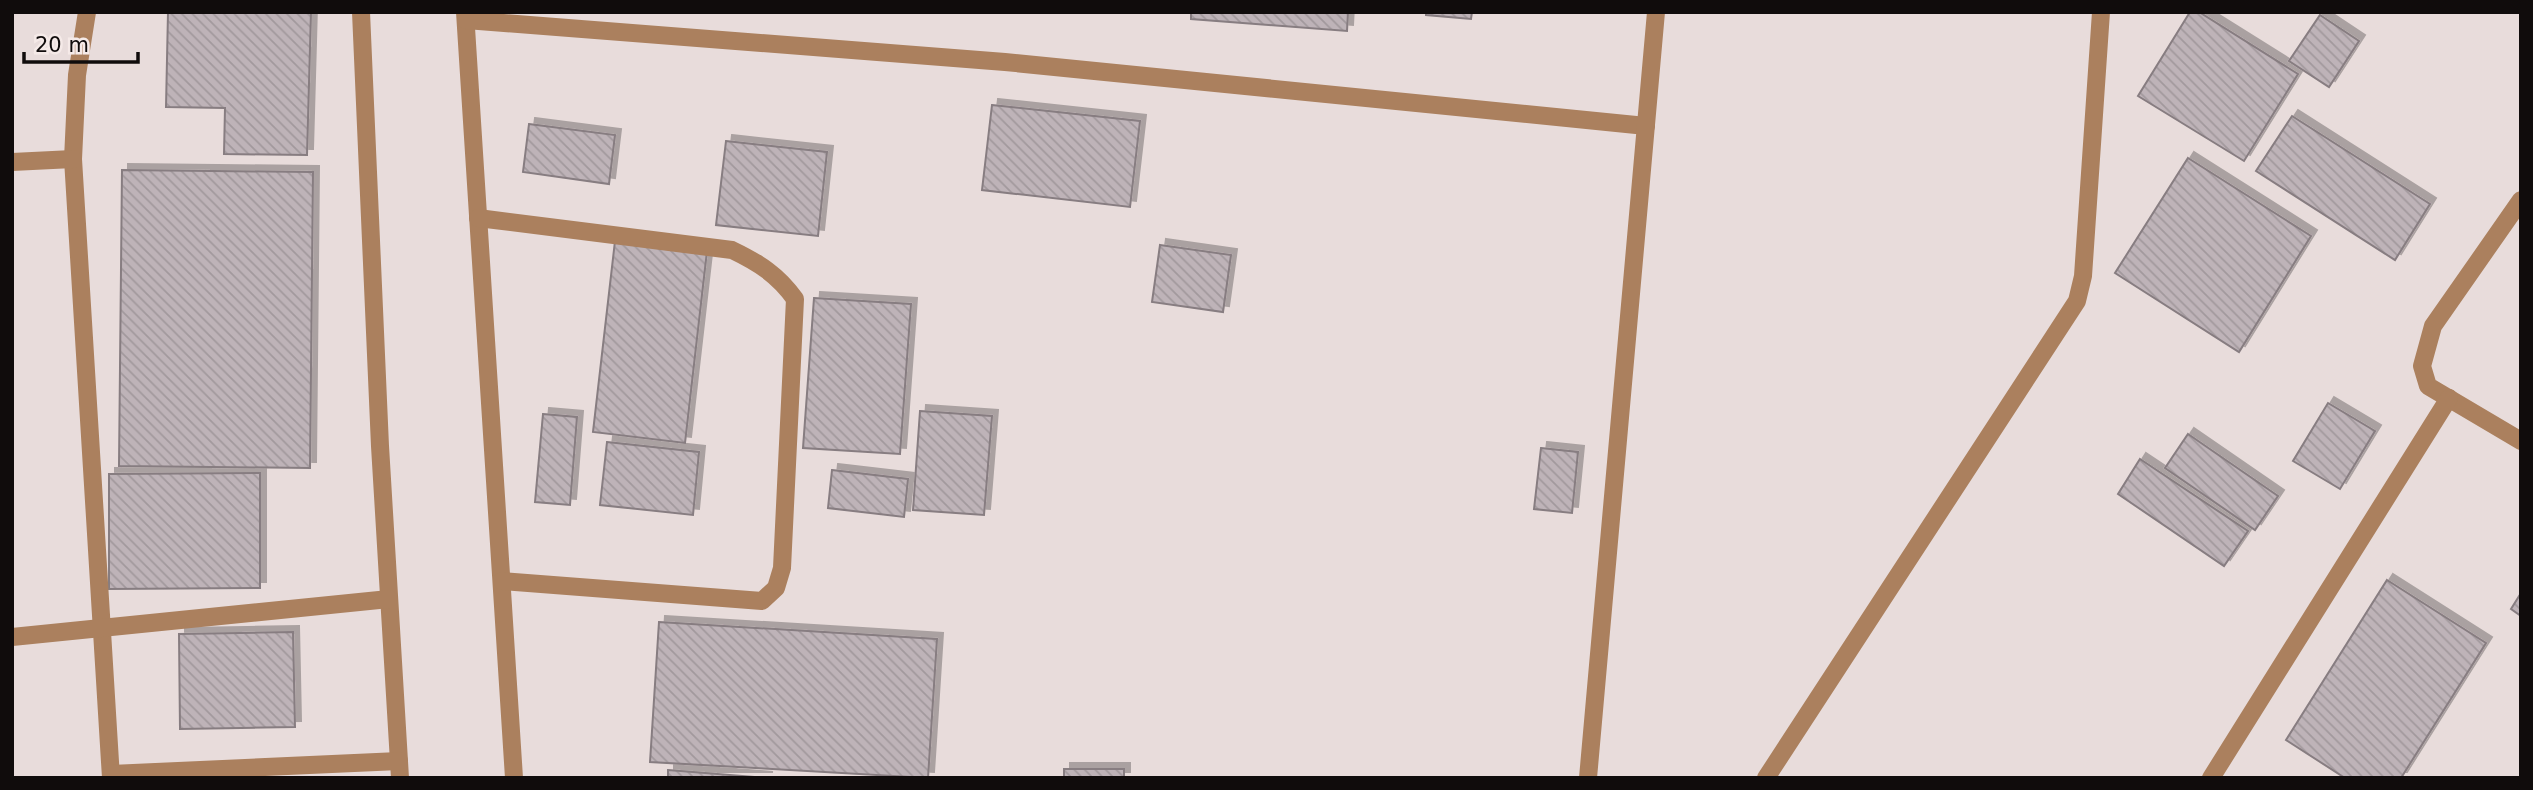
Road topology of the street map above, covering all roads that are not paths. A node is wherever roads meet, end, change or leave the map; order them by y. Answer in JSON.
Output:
{"nodes":[{"id":1,"x":87,"y":12,"type":"edge"},
{"id":2,"x":361,"y":12,"type":"edge"},
{"id":3,"x":1656,"y":12,"type":"edge"},
{"id":4,"x":2101,"y":12,"type":"edge"},
{"id":5,"x":466,"y":16,"type":"edge"},
{"id":6,"x":1646,"y":126,"type":"junction"},
{"id":7,"x":73,"y":159,"type":"junction"},
{"id":8,"x":12,"y":162,"type":"edge"},
{"id":9,"x":2521,"y":200,"type":"edge"},
{"id":10,"x":478,"y":218,"type":"junction"},
{"id":11,"x":2449,"y":398,"type":"junction"},
{"id":12,"x":2521,"y":441,"type":"edge"},
{"id":13,"x":502,"y":581,"type":"junction"},
{"id":14,"x":389,"y":598,"type":"junction"},
{"id":15,"x":100,"y":628,"type":"junction"},
{"id":16,"x":12,"y":637,"type":"edge"},
{"id":17,"x":400,"y":769,"type":"edge"},
{"id":18,"x":111,"y":776,"type":"edge"},
{"id":19,"x":514,"y":778,"type":"edge"},
{"id":20,"x":1588,"y":778,"type":"edge"},
{"id":21,"x":1766,"y":778,"type":"edge"},
{"id":22,"x":2211,"y":778,"type":"edge"}],
"edges":[{"from":1,"to":7,"type":"lane"},
{"from":2,"to":14,"type":"lane"},
{"from":3,"to":6,"type":"lane"},
{"from":4,"to":21,"type":"lane"},
{"from":5,"to":6,"type":"lane"},
{"from":5,"to":10,"type":"lane"},
{"from":6,"to":20,"type":"lane"},
{"from":7,"to":8,"type":"lane"},
{"from":7,"to":15,"type":"lane"},
{"from":9,"to":11,"type":"lane"},
{"from":10,"to":13,"type":"lane"},
{"from":10,"to":13,"type":"lane"},
{"from":11,"to":12,"type":"lane"},
{"from":11,"to":22,"type":"lane"},
{"from":13,"to":19,"type":"lane"},
{"from":14,"to":15,"type":"lane"},
{"from":14,"to":17,"type":"lane"},
{"from":15,"to":16,"type":"lane"},
{"from":15,"to":18,"type":"lane"},
{"from":17,"to":18,"type":"lane"}]}
